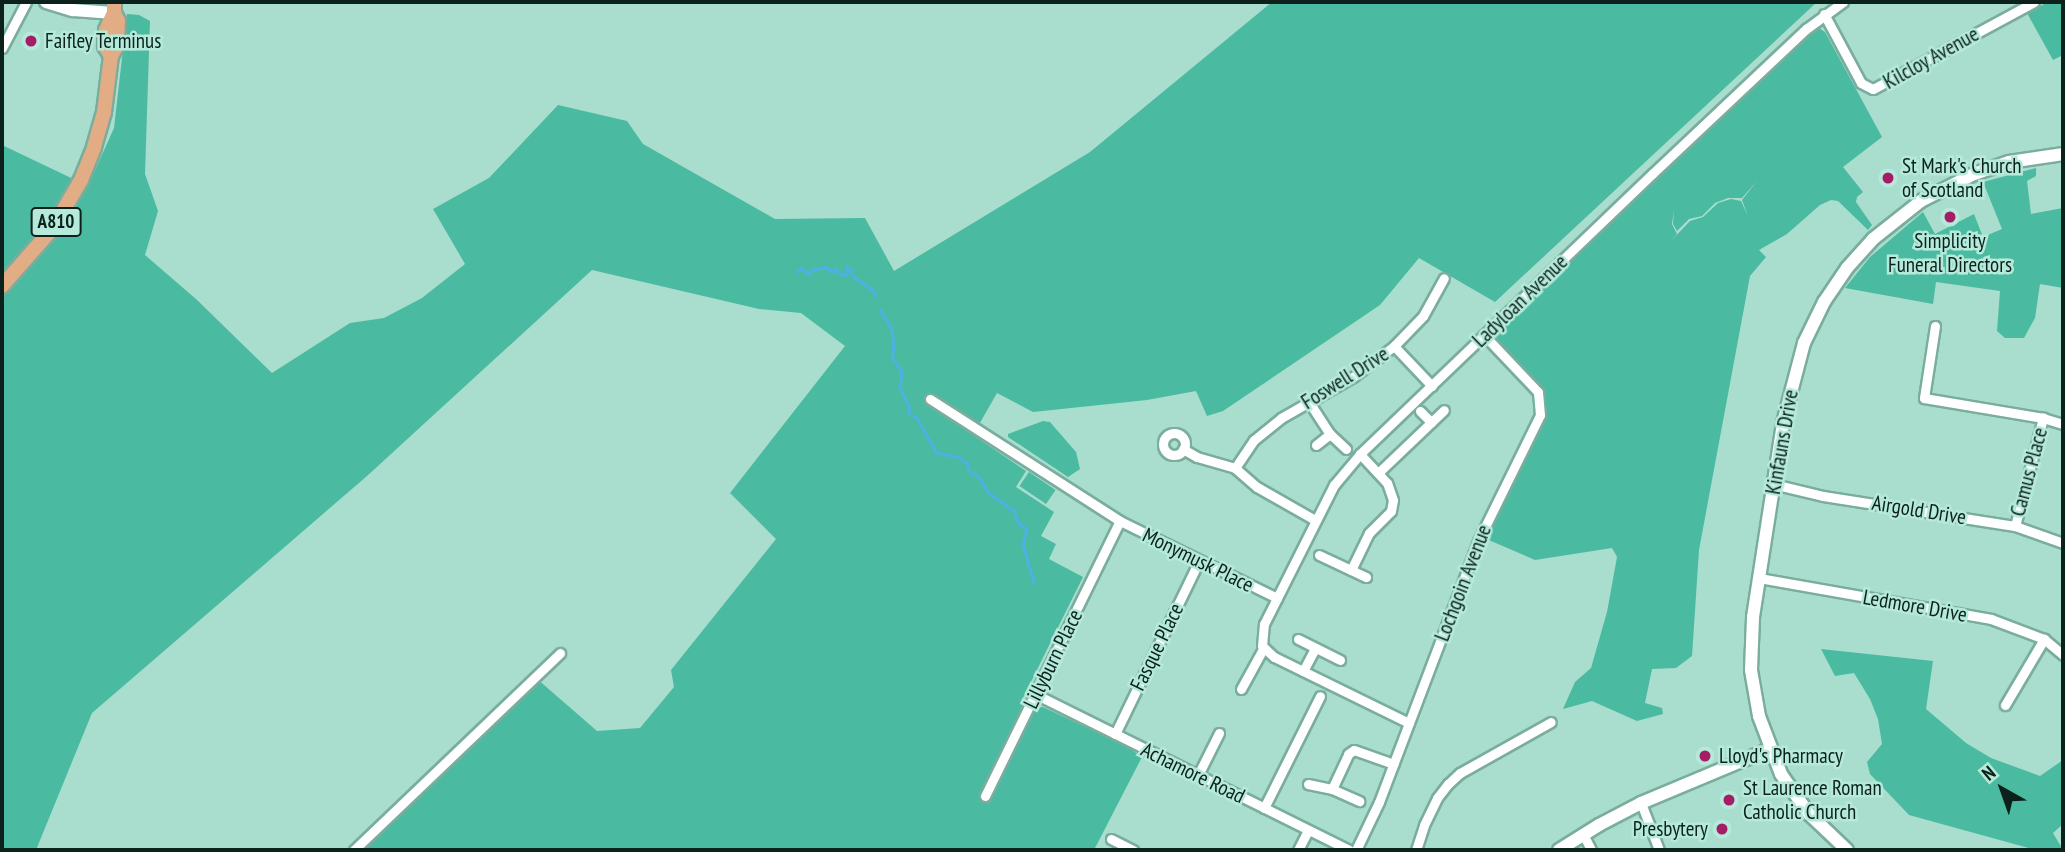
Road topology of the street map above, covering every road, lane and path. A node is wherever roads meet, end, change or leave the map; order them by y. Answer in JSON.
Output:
{"nodes":[{"id":1,"x":26,"y":2,"type":"edge"},
{"id":2,"x":46,"y":2,"type":"edge"},
{"id":3,"x":1843,"y":2,"type":"edge"},
{"id":4,"x":2034,"y":2,"type":"edge"},
{"id":5,"x":114,"y":7,"type":"edge"},
{"id":6,"x":92,"y":12,"type":"junction"},
{"id":7,"x":1824,"y":13,"type":"junction"},
{"id":8,"x":106,"y":30,"type":"junction"},
{"id":9,"x":2,"y":48,"type":"edge"},
{"id":10,"x":111,"y":56,"type":"junction"},
{"id":11,"x":2063,"y":154,"type":"edge"},
{"id":12,"x":1444,"y":278,"type":"dead end"},
{"id":13,"x":2,"y":286,"type":"edge"},
{"id":14,"x":1935,"y":326,"type":"dead end"},
{"id":15,"x":1484,"y":335,"type":"junction"},
{"id":16,"x":1394,"y":346,"type":"junction"},
{"id":17,"x":1432,"y":386,"type":"junction"},
{"id":18,"x":930,"y":399,"type":"dead end"},
{"id":19,"x":1310,"y":402,"type":"junction"},
{"id":20,"x":1444,"y":410,"type":"dead end"},
{"id":21,"x":1420,"y":411,"type":"dead end"},
{"id":22,"x":2043,"y":418,"type":"junction"},
{"id":23,"x":1431,"y":422,"type":"junction"},
{"id":24,"x":2063,"y":424,"type":"edge"},
{"id":25,"x":1330,"y":433,"type":"junction"},
{"id":26,"x":1316,"y":445,"type":"dead end"},
{"id":27,"x":1183,"y":449,"type":"dead end"},
{"id":28,"x":1346,"y":449,"type":"dead end"},
{"id":29,"x":1360,"y":454,"type":"junction"},
{"id":30,"x":1235,"y":468,"type":"junction"},
{"id":31,"x":1378,"y":474,"type":"junction"},
{"id":32,"x":1773,"y":484,"type":"junction"},
{"id":33,"x":1315,"y":520,"type":"junction"},
{"id":34,"x":1120,"y":521,"type":"junction"},
{"id":35,"x":2015,"y":526,"type":"junction"},
{"id":36,"x":2063,"y":543,"type":"edge"},
{"id":37,"x":1319,"y":555,"type":"dead end"},
{"id":38,"x":1199,"y":561,"type":"junction"},
{"id":39,"x":1351,"y":570,"type":"junction"},
{"id":40,"x":1366,"y":577,"type":"dead end"},
{"id":41,"x":1759,"y":578,"type":"junction"},
{"id":42,"x":1277,"y":598,"type":"junction"},
{"id":43,"x":1298,"y":639,"type":"dead end"},
{"id":44,"x":2044,"y":639,"type":"junction"},
{"id":45,"x":1263,"y":648,"type":"junction"},
{"id":46,"x":1315,"y":648,"type":"junction"},
{"id":47,"x":560,"y":653,"type":"dead end"},
{"id":48,"x":2063,"y":655,"type":"edge"},
{"id":49,"x":1340,"y":660,"type":"dead end"},
{"id":50,"x":1303,"y":671,"type":"junction"},
{"id":51,"x":1241,"y":689,"type":"dead end"},
{"id":52,"x":1037,"y":695,"type":"junction"},
{"id":53,"x":1320,"y":696,"type":"dead end"},
{"id":54,"x":2005,"y":705,"type":"dead end"},
{"id":55,"x":1551,"y":722,"type":"dead end"},
{"id":56,"x":1409,"y":723,"type":"junction"},
{"id":57,"x":1219,"y":733,"type":"dead end"},
{"id":58,"x":1115,"y":734,"type":"junction"},
{"id":59,"x":1770,"y":749,"type":"junction"},
{"id":60,"x":1394,"y":764,"type":"junction"},
{"id":61,"x":1198,"y":775,"type":"junction"},
{"id":62,"x":1308,"y":783,"type":"dead end"},
{"id":63,"x":1332,"y":789,"type":"junction"},
{"id":64,"x":985,"y":796,"type":"dead end"},
{"id":65,"x":1359,"y":801,"type":"dead end"},
{"id":66,"x":1641,"y":803,"type":"junction"},
{"id":67,"x":1264,"y":808,"type":"junction"},
{"id":68,"x":1308,"y":830,"type":"junction"},
{"id":69,"x":1583,"y":834,"type":"junction"},
{"id":70,"x":1111,"y":839,"type":"dead end"},
{"id":71,"x":354,"y":850,"type":"edge"},
{"id":72,"x":1133,"y":850,"type":"edge"},
{"id":73,"x":1298,"y":850,"type":"edge"},
{"id":74,"x":1349,"y":850,"type":"edge"},
{"id":75,"x":1356,"y":850,"type":"edge"},
{"id":76,"x":1416,"y":850,"type":"edge"},
{"id":77,"x":1559,"y":850,"type":"edge"},
{"id":78,"x":1591,"y":850,"type":"edge"},
{"id":79,"x":1659,"y":850,"type":"edge"},
{"id":80,"x":1847,"y":850,"type":"edge"}],
"edges":[{"from":1,"to":9,"type":"street"},
{"from":2,"to":6,"type":"street"},
{"from":3,"to":7,"type":"street","name":"Ladyloan Avenue"},
{"from":4,"to":7,"type":"street","name":"Kilcloy Avenue"},
{"from":5,"to":6,"type":"street"},
{"from":5,"to":8,"type":"main road"},
{"from":5,"to":10,"type":"main road","number":"A810"},
{"from":6,"to":8,"type":"street"},
{"from":7,"to":15,"type":"street","name":"Ladyloan Avenue"},
{"from":8,"to":10,"type":"main road","number":"A810"},
{"from":10,"to":13,"type":"main road","number":"A810"},
{"from":11,"to":32,"type":"street","name":"Kinfauns Drive"},
{"from":12,"to":16,"type":"street","name":"Foswell Drive"},
{"from":14,"to":22,"type":"street"},
{"from":15,"to":17,"type":"street","name":"Ladyloan Avenue"},
{"from":15,"to":56,"type":"street","name":"Lochgoin Avenue"},
{"from":16,"to":17,"type":"street"},
{"from":16,"to":19,"type":"street","name":"Foswell Drive"},
{"from":17,"to":29,"type":"street","name":"Ladyloan Avenue"},
{"from":18,"to":34,"type":"street","name":"Monymusk Place"},
{"from":19,"to":25,"type":"street"},
{"from":19,"to":30,"type":"street","name":"Foswell Drive"},
{"from":20,"to":23,"type":"street"},
{"from":21,"to":23,"type":"street"},
{"from":22,"to":24,"type":"street"},
{"from":22,"to":35,"type":"street","name":"Camus Place"},
{"from":23,"to":31,"type":"street"},
{"from":25,"to":26,"type":"street"},
{"from":25,"to":28,"type":"street"},
{"from":27,"to":30,"type":"street"},
{"from":29,"to":31,"type":"street"},
{"from":29,"to":33,"type":"street","name":"Ladyloan Avenue"},
{"from":30,"to":33,"type":"street"},
{"from":31,"to":39,"type":"street"},
{"from":32,"to":35,"type":"street","name":"Airgold Drive"},
{"from":32,"to":41,"type":"street","name":"Kinfauns Drive"},
{"from":33,"to":42,"type":"street","name":"Ladyloan Avenue"},
{"from":34,"to":38,"type":"street","name":"Monymusk Place"},
{"from":34,"to":52,"type":"street","name":"Lillyburn Place"},
{"from":35,"to":36,"type":"street","name":"Airgold Drive"},
{"from":37,"to":39,"type":"street"},
{"from":38,"to":42,"type":"street","name":"Monymusk Place"},
{"from":38,"to":58,"type":"street","name":"Fasque Place"},
{"from":39,"to":40,"type":"street"},
{"from":41,"to":44,"type":"street","name":"Ledmore Drive"},
{"from":41,"to":59,"type":"street","name":"Kinfauns Drive"},
{"from":42,"to":45,"type":"street","name":"Ladyloan Avenue"},
{"from":43,"to":46,"type":"street"},
{"from":44,"to":48,"type":"street","name":"Ledmore Drive"},
{"from":44,"to":54,"type":"street"},
{"from":45,"to":50,"type":"street"},
{"from":45,"to":51,"type":"street","name":"Ladyloan Avenue"},
{"from":46,"to":49,"type":"street"},
{"from":46,"to":50,"type":"street"},
{"from":47,"to":71,"type":"street"},
{"from":50,"to":56,"type":"street"},
{"from":52,"to":58,"type":"street","name":"Achamore Road"},
{"from":52,"to":64,"type":"street","name":"Lillyburn Place"},
{"from":53,"to":67,"type":"street"},
{"from":55,"to":76,"type":"street"},
{"from":56,"to":60,"type":"street","name":"Lochgoin Avenue"},
{"from":57,"to":61,"type":"street"},
{"from":58,"to":61,"type":"street","name":"Achamore Road"},
{"from":59,"to":66,"type":"street"},
{"from":59,"to":80,"type":"street","name":"Kinfauns Drive"},
{"from":60,"to":63,"type":"street"},
{"from":60,"to":75,"type":"street","name":"Lochgoin Avenue"},
{"from":61,"to":67,"type":"street","name":"Achamore Road"},
{"from":62,"to":63,"type":"street"},
{"from":63,"to":65,"type":"street"},
{"from":66,"to":69,"type":"street"},
{"from":66,"to":79,"type":"street"},
{"from":67,"to":68,"type":"street","name":"Achamore Road"},
{"from":68,"to":73,"type":"street"},
{"from":68,"to":74,"type":"street","name":"Achamore Road"},
{"from":69,"to":77,"type":"street"},
{"from":69,"to":78,"type":"street"},
{"from":70,"to":72,"type":"street"}]}
